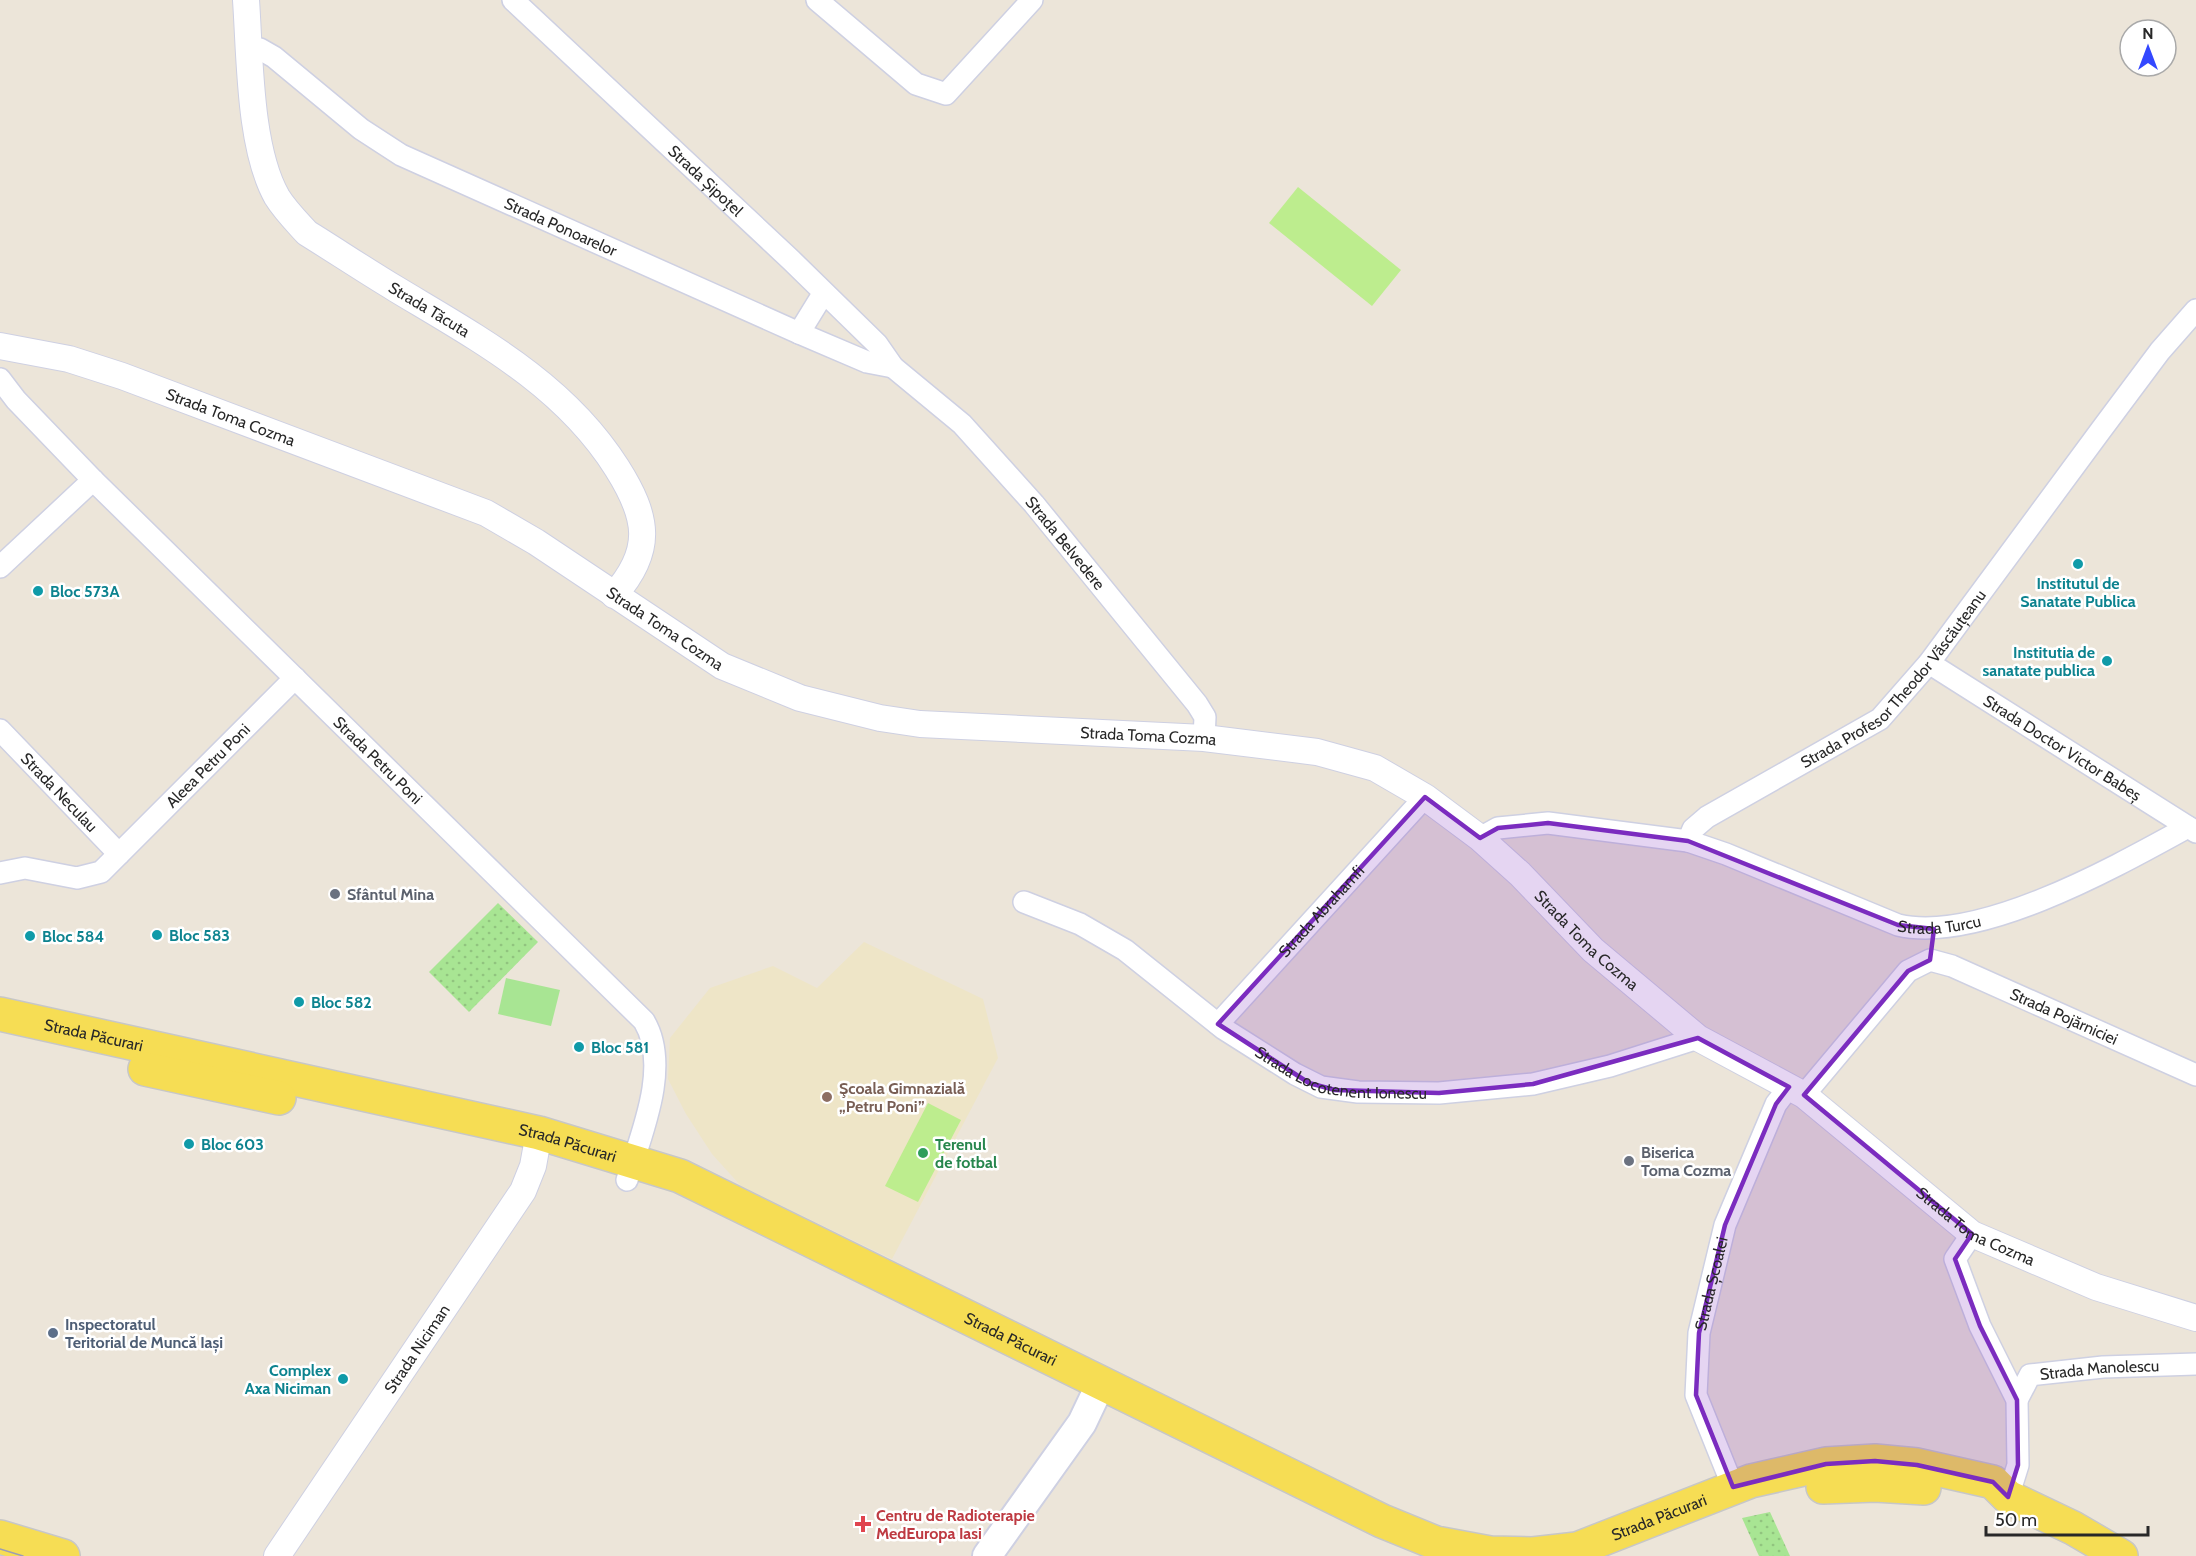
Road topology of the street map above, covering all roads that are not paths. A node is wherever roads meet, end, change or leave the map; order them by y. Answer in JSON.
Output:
{"nodes":[{"id":1,"x":246,"y":0,"type":"edge"},
{"id":2,"x":513,"y":0,"type":"edge"},
{"id":3,"x":817,"y":0,"type":"edge"},
{"id":4,"x":1032,"y":0,"type":"edge"},
{"id":5,"x":250,"y":47,"type":"junction"},
{"id":6,"x":823,"y":294,"type":"junction"},
{"id":7,"x":2196,"y":310,"type":"edge"},
{"id":8,"x":799,"y":333,"type":"junction"},
{"id":9,"x":0,"y":346,"type":"edge"},
{"id":10,"x":893,"y":367,"type":"junction"},
{"id":11,"x":0,"y":379,"type":"edge"},
{"id":12,"x":93,"y":480,"type":"junction"},
{"id":13,"x":0,"y":567,"type":"edge"},
{"id":14,"x":614,"y":595,"type":"junction"},
{"id":15,"x":1929,"y":663,"type":"junction"},
{"id":16,"x":296,"y":678,"type":"junction"},
{"id":17,"x":0,"y":730,"type":"edge"},
{"id":18,"x":1204,"y":738,"type":"junction"},
{"id":19,"x":1425,"y":797,"type":"junction"},
{"id":20,"x":2192,"y":829,"type":"edge"},
{"id":21,"x":1480,"y":838,"type":"junction"},
{"id":22,"x":1688,"y":841,"type":"junction"},
{"id":23,"x":119,"y":854,"type":"junction"},
{"id":24,"x":0,"y":873,"type":"edge"},
{"id":25,"x":1024,"y":902,"type":"dead end"},
{"id":26,"x":1934,"y":928,"type":"junction"},
{"id":27,"x":1930,"y":960,"type":"junction"},
{"id":28,"x":0,"y":1014,"type":"edge"},
{"id":29,"x":1218,"y":1024,"type":"junction"},
{"id":30,"x":0,"y":1037,"type":"edge"},
{"id":31,"x":1698,"y":1038,"type":"junction"},
{"id":32,"x":2196,"y":1075,"type":"edge"},
{"id":33,"x":1796,"y":1091,"type":"junction"},
{"id":34,"x":537,"y":1144,"type":"junction"},
{"id":35,"x":630,"y":1170,"type":"junction"},
{"id":36,"x":1972,"y":1234,"type":"junction"},
{"id":37,"x":2196,"y":1318,"type":"edge"},
{"id":38,"x":2196,"y":1364,"type":"edge"},
{"id":39,"x":1096,"y":1392,"type":"junction"},
{"id":40,"x":2017,"y":1400,"type":"junction"},
{"id":41,"x":1733,"y":1487,"type":"junction"},
{"id":42,"x":2008,"y":1497,"type":"junction"},
{"id":43,"x":0,"y":1537,"type":"edge"},
{"id":44,"x":63,"y":1556,"type":"edge"},
{"id":45,"x":277,"y":1556,"type":"edge"},
{"id":46,"x":987,"y":1556,"type":"edge"},
{"id":47,"x":1419,"y":1556,"type":"edge"},
{"id":48,"x":1610,"y":1556,"type":"edge"},
{"id":49,"x":2121,"y":1556,"type":"edge"}],
"edges":[{"from":1,"to":5,"type":"street","name":"Strada Tăcuta"},
{"from":2,"to":6,"type":"street","name":"Strada Șipoțel"},
{"from":3,"to":4,"type":"street"},
{"from":5,"to":8,"type":"street","name":"Strada Ponoarelor"},
{"from":5,"to":14,"type":"street","name":"Strada Tăcuta"},
{"from":6,"to":8,"type":"street"},
{"from":6,"to":10,"type":"street","name":"Strada Șipoțel"},
{"from":7,"to":15,"type":"street","name":"Strada Profesor Theodor Văscăuțeanu"},
{"from":8,"to":10,"type":"street","name":"Strada Ponoarelor"},
{"from":9,"to":14,"type":"street","name":"Strada Toma Cozma"},
{"from":10,"to":18,"type":"street","name":"Strada Belvedere"},
{"from":11,"to":12,"type":"street","name":"Strada Petru Poni"},
{"from":12,"to":13,"type":"street"},
{"from":12,"to":16,"type":"street","name":"Strada Petru Poni"},
{"from":14,"to":18,"type":"street","name":"Strada Toma Cozma"},
{"from":15,"to":20,"type":"street","name":"Strada Doctor Victor Babeș"},
{"from":15,"to":22,"type":"street","name":"Strada Profesor Theodor Văscăuțeanu"},
{"from":16,"to":23,"type":"street","name":"Aleea Petru Poni"},
{"from":16,"to":35,"type":"street","name":"Strada Petru Poni"},
{"from":17,"to":23,"type":"street","name":"Strada Neculau"},
{"from":18,"to":19,"type":"street","name":"Strada Toma Cozma"},
{"from":19,"to":21,"type":"street","name":"Strada Toma Cozma"},
{"from":19,"to":29,"type":"street","name":"Strada Abrahamfi"},
{"from":20,"to":26,"type":"street","name":"Strada Turcu"},
{"from":21,"to":22,"type":"street"},
{"from":21,"to":31,"type":"street","name":"Strada Toma Cozma"},
{"from":22,"to":26,"type":"street","name":"Strada Turcu"},
{"from":23,"to":24,"type":"street","name":"Aleea Petru Poni"},
{"from":25,"to":29,"type":"street","name":"Strada Locotenent Ionescu"},
{"from":26,"to":27,"type":"street"},
{"from":27,"to":32,"type":"street","name":"Strada Pojărniciei"},
{"from":27,"to":33,"type":"street"},
{"from":28,"to":34,"type":"main road","name":"Strada Păcurari"},
{"from":29,"to":31,"type":"street","name":"Strada Locotenent Ionescu"},
{"from":30,"to":34,"type":"main road","name":"Strada Păcurari"},
{"from":31,"to":33,"type":"street","name":"Strada Toma Cozma"},
{"from":33,"to":36,"type":"street","name":"Strada Toma Cozma"},
{"from":33,"to":41,"type":"street","name":"Strada Școalei"},
{"from":34,"to":35,"type":"main road","name":"Strada Păcurari"},
{"from":34,"to":45,"type":"street","name":"Strada Niciman"},
{"from":35,"to":39,"type":"main road","name":"Strada Păcurari"},
{"from":36,"to":37,"type":"street","name":"Strada Toma Cozma"},
{"from":36,"to":40,"type":"street"},
{"from":38,"to":40,"type":"street","name":"Strada Manolescu"},
{"from":39,"to":41,"type":"main road","name":"Strada Păcurari"},
{"from":39,"to":46,"type":"main road"},
{"from":39,"to":47,"type":"main road","name":"Strada Păcurari"},
{"from":40,"to":42,"type":"street"},
{"from":41,"to":42,"type":"main road","name":"Strada Păcurari"},
{"from":42,"to":48,"type":"main road","name":"Strada Păcurari"},
{"from":42,"to":49,"type":"main road","name":"Strada Păcurari"},
{"from":43,"to":44,"type":"main road"}]}
